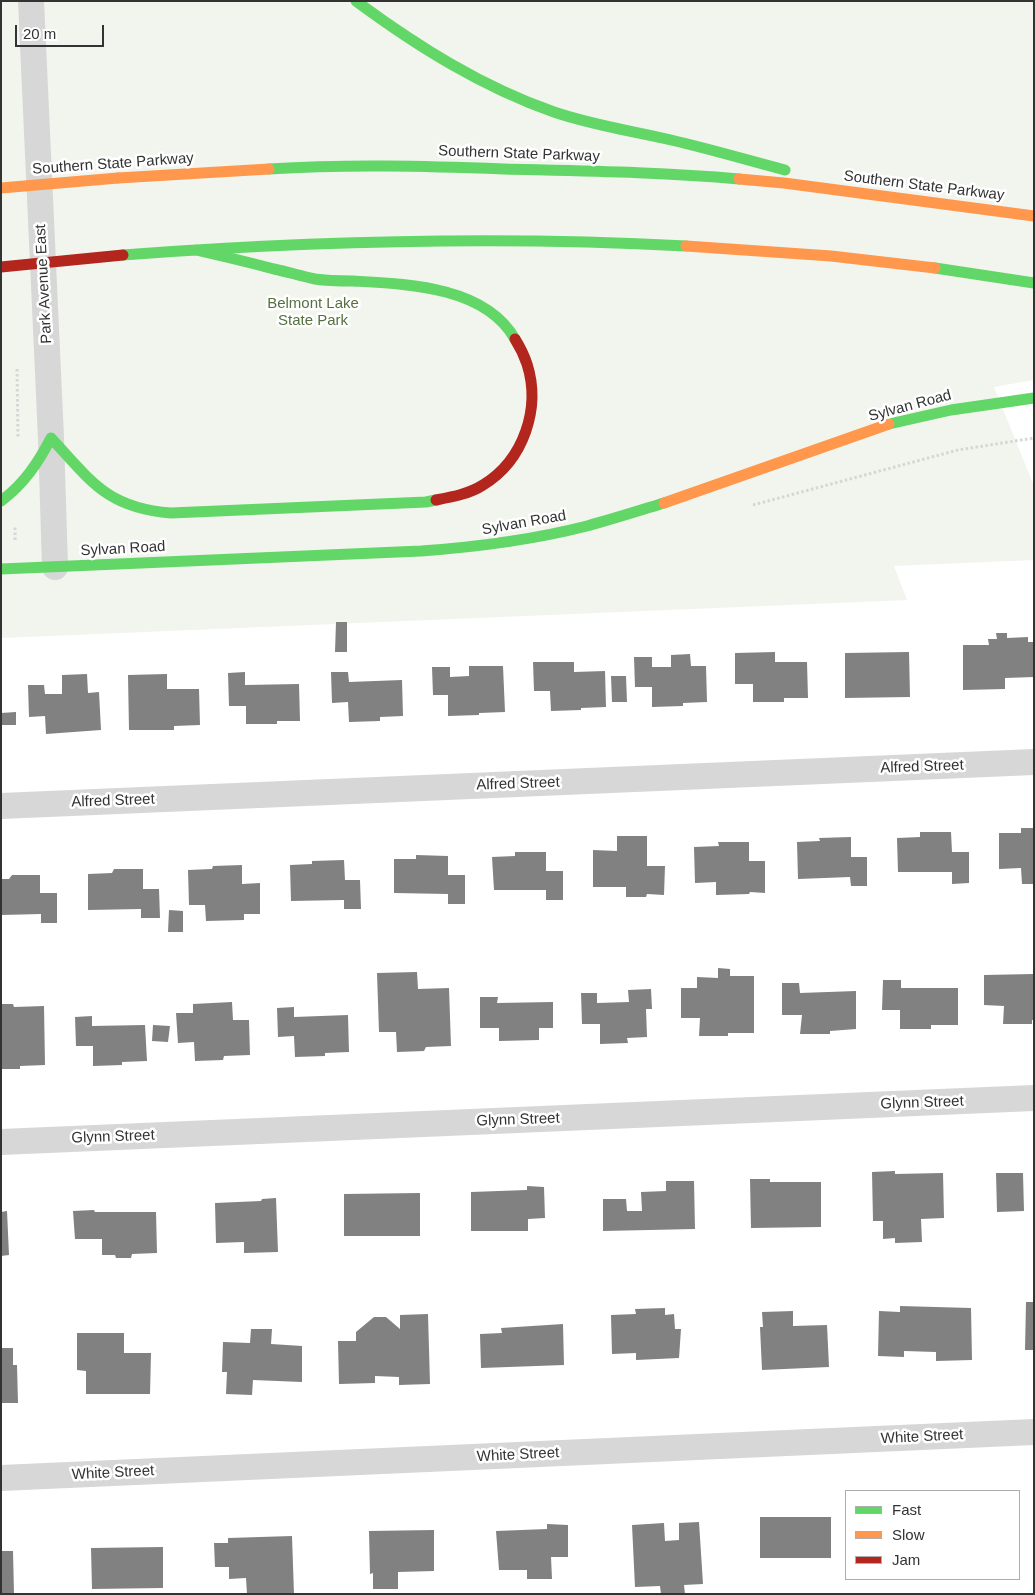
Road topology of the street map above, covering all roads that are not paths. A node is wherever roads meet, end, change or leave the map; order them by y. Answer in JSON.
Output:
{"nodes":[{"id":1,"x":31,"y":1,"type":"edge"},
{"id":2,"x":356,"y":1,"type":"edge"},
{"id":3,"x":1,"y":188,"type":"edge"},
{"id":4,"x":878,"y":194,"type":"junction"},
{"id":5,"x":1034,"y":216,"type":"edge"},
{"id":6,"x":196,"y":250,"type":"junction"},
{"id":7,"x":1,"y":267,"type":"edge"},
{"id":8,"x":1034,"y":283,"type":"edge"},
{"id":9,"x":1034,"y":398,"type":"edge"},
{"id":10,"x":51,"y":438,"type":"junction"},
{"id":11,"x":1,"y":501,"type":"edge"},
{"id":12,"x":55,"y":567,"type":"junction"},
{"id":13,"x":1,"y":569,"type":"edge"},
{"id":14,"x":1034,"y":762,"type":"edge"},
{"id":15,"x":1,"y":806,"type":"edge"},
{"id":16,"x":1034,"y":1098,"type":"edge"},
{"id":17,"x":1,"y":1142,"type":"edge"},
{"id":18,"x":1034,"y":1432,"type":"edge"},
{"id":19,"x":1,"y":1478,"type":"edge"}],
"edges":[{"from":1,"to":10,"type":"street","name":"Park Avenue East"},
{"from":2,"to":4,"type":"main road"},
{"from":3,"to":4,"type":"main road","name":"Southern State Parkway","bridge":true},
{"from":4,"to":5,"type":"main road","name":"Southern State Parkway"},
{"from":6,"to":7,"type":"main road","bridge":true},
{"from":6,"to":8,"type":"main road"},
{"from":6,"to":10,"type":"main road"},
{"from":9,"to":12,"type":"main road","name":"Sylvan Road"},
{"from":10,"to":11,"type":"main road"},
{"from":10,"to":12,"type":"street","name":"Park Avenue East"},
{"from":12,"to":13,"type":"main road","name":"Sylvan Road"},
{"from":14,"to":15,"type":"street","name":"Alfred Street"},
{"from":16,"to":17,"type":"street","name":"Glynn Street"},
{"from":18,"to":19,"type":"street","name":"White Street"}]}
